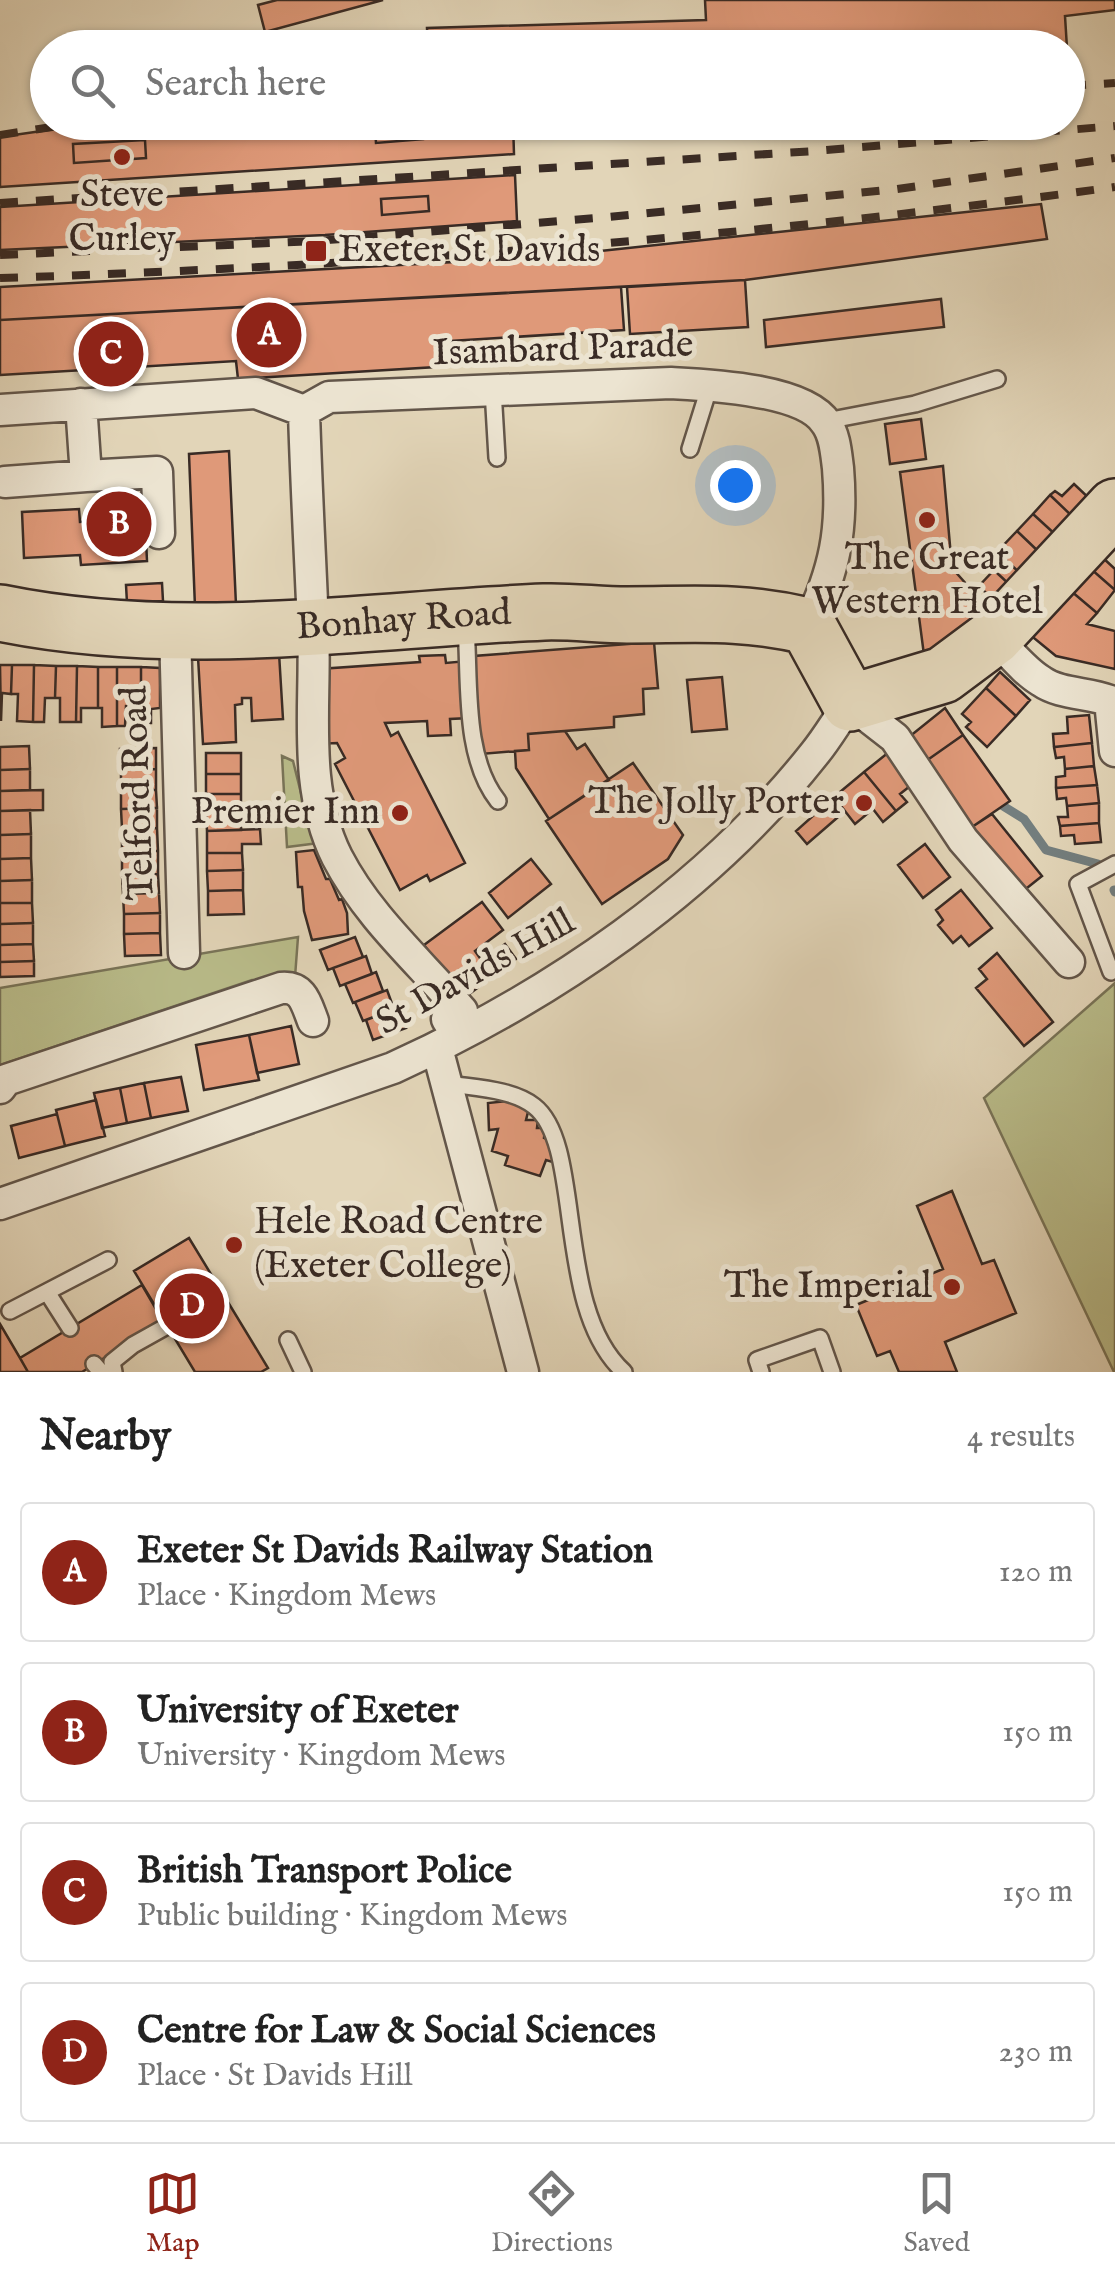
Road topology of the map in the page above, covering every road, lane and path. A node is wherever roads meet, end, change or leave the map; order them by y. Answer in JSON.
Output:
{"nodes":[{"id":1,"x":997,"y":378,"type":"dead end"},
{"id":2,"x":710,"y":385,"type":"junction"},
{"id":3,"x":493,"y":390,"type":"junction"},
{"id":4,"x":81,"y":404,"type":"junction"},
{"id":5,"x":0,"y":410,"type":"edge"},
{"id":6,"x":304,"y":411,"type":"junction"},
{"id":7,"x":826,"y":421,"type":"junction"},
{"id":8,"x":690,"y":449,"type":"dead end"},
{"id":9,"x":497,"y":458,"type":"dead end"},
{"id":10,"x":86,"y":476,"type":"junction"},
{"id":11,"x":5,"y":482,"type":"dead end"},
{"id":12,"x":1115,"y":508,"type":"edge"},
{"id":13,"x":159,"y":532,"type":"dead end"},
{"id":14,"x":0,"y":614,"type":"edge"},
{"id":15,"x":466,"y":618,"type":"junction"},
{"id":16,"x":808,"y":626,"type":"junction"},
{"id":17,"x":314,"y":629,"type":"junction"},
{"id":18,"x":174,"y":632,"type":"junction"},
{"id":19,"x":994,"y":637,"type":"junction"},
{"id":20,"x":850,"y":703,"type":"junction"},
{"id":21,"x":1115,"y":751,"type":"edge"},
{"id":22,"x":498,"y":801,"type":"dead end"},
{"id":23,"x":1115,"y":864,"type":"edge"},
{"id":24,"x":184,"y":952,"type":"dead end"},
{"id":25,"x":1069,"y":962,"type":"dead end"},
{"id":26,"x":1110,"y":972,"type":"dead end"},
{"id":27,"x":313,"y":1020,"type":"dead end"},
{"id":28,"x":447,"y":1042,"type":"junction"},
{"id":29,"x":444,"y":1084,"type":"junction"},
{"id":30,"x":0,"y":1088,"type":"edge"},
{"id":31,"x":0,"y":1204,"type":"edge"},
{"id":32,"x":108,"y":1260,"type":"dead end"},
{"id":33,"x":46,"y":1292,"type":"junction"},
{"id":34,"x":10,"y":1311,"type":"dead end"},
{"id":35,"x":167,"y":1326,"type":"dead end"},
{"id":36,"x":70,"y":1328,"type":"dead end"},
{"id":37,"x":288,"y":1340,"type":"dead end"},
{"id":38,"x":114,"y":1372,"type":"edge"},
{"id":39,"x":303,"y":1372,"type":"edge"},
{"id":40,"x":523,"y":1372,"type":"edge"},
{"id":41,"x":624,"y":1372,"type":"edge"},
{"id":42,"x":761,"y":1372,"type":"edge"},
{"id":43,"x":832,"y":1372,"type":"edge"}],
"edges":[{"from":1,"to":7,"type":"lane"},
{"from":2,"to":3,"type":"street","name":"Isambard Parade"},
{"from":2,"to":7,"type":"street","name":"Isambard Parade"},
{"from":2,"to":8,"type":"lane"},
{"from":3,"to":6,"type":"street","name":"Isambard Parade"},
{"from":3,"to":9,"type":"lane"},
{"from":4,"to":5,"type":"street"},
{"from":4,"to":6,"type":"street"},
{"from":4,"to":10,"type":"street"},
{"from":6,"to":17,"type":"street"},
{"from":7,"to":16,"type":"street"},
{"from":10,"to":11,"type":"street"},
{"from":10,"to":13,"type":"street"},
{"from":12,"to":19,"type":"highway"},
{"from":14,"to":18,"type":"highway","name":"Bonhay Road"},
{"from":15,"to":16,"type":"highway","name":"Bonhay Road"},
{"from":15,"to":17,"type":"highway","name":"Bonhay Road"},
{"from":15,"to":22,"type":"lane"},
{"from":16,"to":20,"type":"highway"},
{"from":17,"to":18,"type":"highway","name":"Bonhay Road"},
{"from":17,"to":28,"type":"street"},
{"from":18,"to":24,"type":"street","name":"Telford Road"},
{"from":19,"to":20,"type":"highway"},
{"from":19,"to":21,"type":"street"},
{"from":20,"to":25,"type":"street"},
{"from":20,"to":28,"type":"street","name":"St Davids Hill"},
{"from":23,"to":26,"type":"lane"},
{"from":27,"to":30,"type":"street"},
{"from":28,"to":29,"type":"street"},
{"from":28,"to":31,"type":"street","name":"St Davids Hill"},
{"from":29,"to":40,"type":"street"},
{"from":29,"to":41,"type":"lane"},
{"from":32,"to":33,"type":"lane"},
{"from":33,"to":34,"type":"lane"},
{"from":33,"to":36,"type":"lane"},
{"from":35,"to":38,"type":"lane"},
{"from":37,"to":39,"type":"lane"},
{"from":42,"to":43,"type":"lane"}]}
